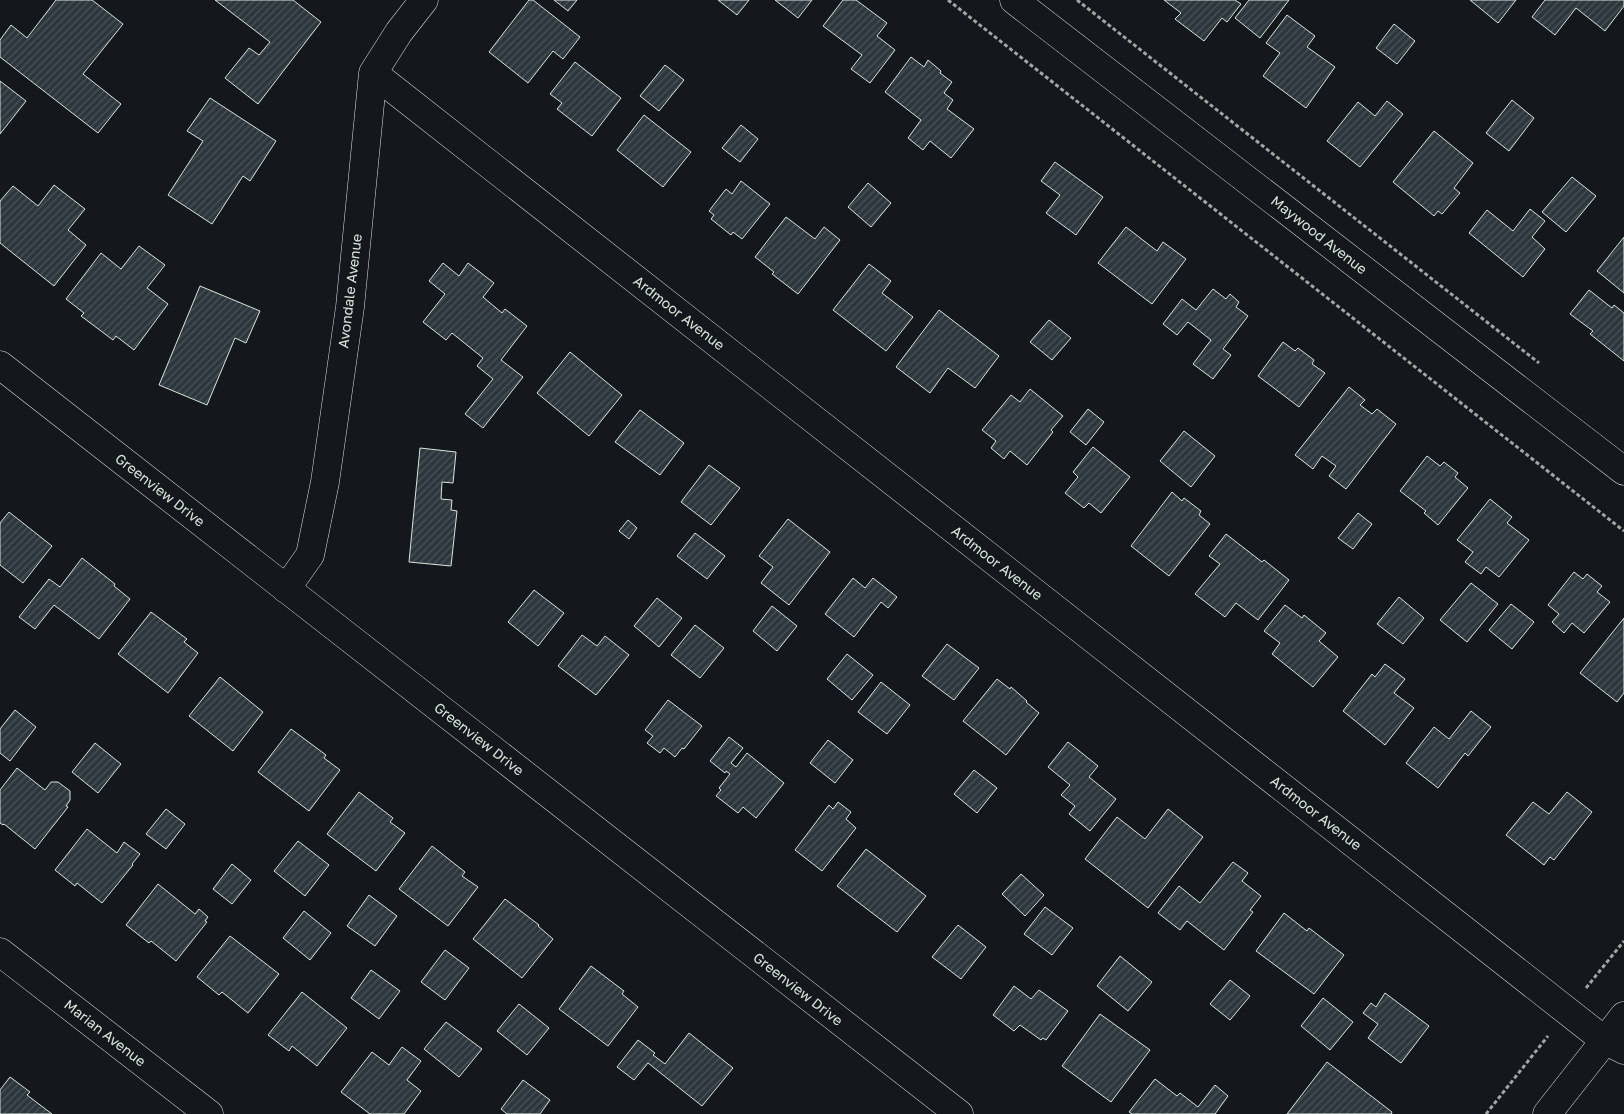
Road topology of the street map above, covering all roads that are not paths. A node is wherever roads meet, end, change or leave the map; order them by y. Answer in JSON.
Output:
{"nodes":[{"id":1,"x":424,"y":0,"type":"edge"},
{"id":2,"x":1014,"y":0,"type":"edge"},
{"id":3,"x":373,"y":73,"type":"junction"},
{"id":4,"x":0,"y":365,"type":"edge"},
{"id":5,"x":1624,"y":471,"type":"edge"},
{"id":6,"x":286,"y":589,"type":"junction"},
{"id":7,"x":0,"y":952,"type":"edge"},
{"id":8,"x":1624,"y":1016,"type":"edge"},
{"id":9,"x":1614,"y":1045,"type":"edge"},
{"id":10,"x":209,"y":1114,"type":"edge"},
{"id":11,"x":959,"y":1114,"type":"edge"},
{"id":12,"x":1547,"y":1114,"type":"edge"}],
"edges":[{"from":1,"to":3,"type":"street","name":"Avondale Avenue"},
{"from":2,"to":5,"type":"street","name":"Maywood Avenue"},
{"from":3,"to":6,"type":"street","name":"Avondale Avenue"},
{"from":3,"to":9,"type":"street","name":"Ardmoor Avenue"},
{"from":4,"to":6,"type":"street","name":"Greenview Drive"},
{"from":6,"to":11,"type":"street","name":"Greenview Drive"},
{"from":7,"to":10,"type":"street","name":"Marian Avenue"},
{"from":8,"to":9,"type":"street"},
{"from":9,"to":12,"type":"street"}]}
